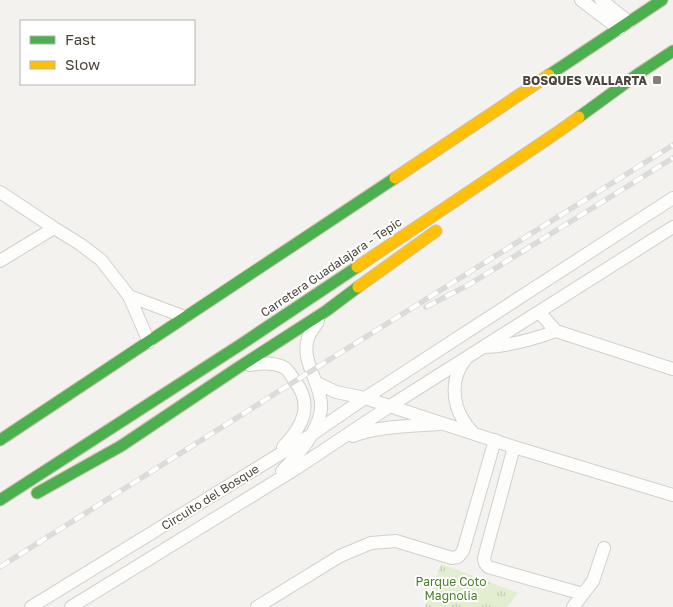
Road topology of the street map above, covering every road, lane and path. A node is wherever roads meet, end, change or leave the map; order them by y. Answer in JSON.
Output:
{"nodes":[{"id":1,"x":581,"y":0,"type":"edge"},
{"id":2,"x":649,"y":0,"type":"edge"},
{"id":3,"x":662,"y":0,"type":"edge"},
{"id":4,"x":599,"y":6,"type":"edge"},
{"id":5,"x":642,"y":13,"type":"junction"},
{"id":6,"x":624,"y":26,"type":"junction"},
{"id":7,"x":595,"y":45,"type":"junction"},
{"id":8,"x":673,"y":51,"type":"edge"},
{"id":9,"x":555,"y":134,"type":"junction"},
{"id":10,"x":0,"y":192,"type":"edge"},
{"id":11,"x":487,"y":192,"type":"dead end"},
{"id":12,"x":673,"y":198,"type":"edge"},
{"id":13,"x":442,"y":227,"type":"dead end"},
{"id":14,"x":673,"y":227,"type":"edge"},
{"id":15,"x":54,"y":228,"type":"junction"},
{"id":16,"x":0,"y":261,"type":"edge"},
{"id":17,"x":129,"y":296,"type":"junction"},
{"id":18,"x":326,"y":311,"type":"junction"},
{"id":19,"x":539,"y":312,"type":"junction"},
{"id":20,"x":186,"y":318,"type":"junction"},
{"id":21,"x":556,"y":331,"type":"junction"},
{"id":22,"x":148,"y":342,"type":"junction"},
{"id":23,"x":482,"y":348,"type":"junction"},
{"id":24,"x":468,"y":356,"type":"junction"},
{"id":25,"x":236,"y":369,"type":"junction"},
{"id":26,"x":673,"y":369,"type":"edge"},
{"id":27,"x":316,"y":383,"type":"junction"},
{"id":28,"x":365,"y":398,"type":"junction"},
{"id":29,"x":390,"y":406,"type":"junction"},
{"id":30,"x":446,"y":424,"type":"junction"},
{"id":31,"x":473,"y":433,"type":"junction"},
{"id":32,"x":311,"y":435,"type":"junction"},
{"id":33,"x":0,"y":440,"type":"edge"},
{"id":34,"x":495,"y":440,"type":"junction"},
{"id":35,"x":335,"y":443,"type":"junction"},
{"id":36,"x":514,"y":446,"type":"junction"},
{"id":37,"x":271,"y":460,"type":"junction"},
{"id":38,"x":266,"y":487,"type":"junction"},
{"id":39,"x":673,"y":495,"type":"edge"},
{"id":40,"x":30,"y":496,"type":"dead end"},
{"id":41,"x":2,"y":507,"type":"edge"},
{"id":42,"x":604,"y":548,"type":"dead end"},
{"id":43,"x":583,"y":594,"type":"junction"},
{"id":44,"x":274,"y":603,"type":"edge"},
{"id":45,"x":31,"y":607,"type":"edge"},
{"id":46,"x":71,"y":607,"type":"edge"},
{"id":47,"x":257,"y":607,"type":"edge"},
{"id":48,"x":573,"y":607,"type":"edge"}],
"edges":[{"from":1,"to":4,"type":"street"},
{"from":2,"to":5,"type":"highway"},
{"from":3,"to":5,"type":"highway"},
{"from":4,"to":6,"type":"street"},
{"from":4,"to":7,"type":"street"},
{"from":5,"to":6,"type":"highway"},
{"from":6,"to":7,"type":"highway"},
{"from":7,"to":20,"type":"highway"},
{"from":8,"to":9,"type":"highway","name":"Carretera Guadalajara - Tepic"},
{"from":9,"to":11,"type":"highway"},
{"from":9,"to":41,"type":"highway","name":"Carretera Guadalajara - Tepic"},
{"from":10,"to":15,"type":"street"},
{"from":12,"to":28,"type":"street","name":"Circuito del Bosque"},
{"from":13,"to":18,"type":"highway"},
{"from":14,"to":19,"type":"street","name":"Circuito del Bosque"},
{"from":15,"to":16,"type":"street"},
{"from":15,"to":17,"type":"street"},
{"from":17,"to":20,"type":"street"},
{"from":17,"to":22,"type":"street"},
{"from":18,"to":25,"type":"highway"},
{"from":18,"to":27,"type":"street"},
{"from":19,"to":21,"type":"street"},
{"from":19,"to":23,"type":"street","name":"Circuito del Bosque"},
{"from":20,"to":22,"type":"highway"},
{"from":21,"to":23,"type":"street"},
{"from":21,"to":26,"type":"street"},
{"from":22,"to":33,"type":"highway"},
{"from":23,"to":24,"type":"street","name":"Circuito del Bosque"},
{"from":24,"to":29,"type":"street","name":"Circuito del Bosque"},
{"from":24,"to":31,"type":"street"},
{"from":25,"to":37,"type":"street"},
{"from":25,"to":40,"type":"highway"},
{"from":27,"to":28,"type":"street"},
{"from":27,"to":32,"type":"street"},
{"from":28,"to":29,"type":"street"},
{"from":28,"to":32,"type":"street","name":"Circuito del Bosque"},
{"from":29,"to":30,"type":"street"},
{"from":29,"to":35,"type":"street","name":"Circuito del Bosque"},
{"from":30,"to":31,"type":"street"},
{"from":30,"to":35,"type":"street"},
{"from":31,"to":34,"type":"street"},
{"from":32,"to":37,"type":"street","name":"Circuito del Bosque"},
{"from":32,"to":38,"type":"street"},
{"from":34,"to":36,"type":"street"},
{"from":34,"to":44,"type":"street"},
{"from":35,"to":38,"type":"street","name":"Circuito del Bosque"},
{"from":36,"to":39,"type":"street"},
{"from":36,"to":43,"type":"street"},
{"from":37,"to":45,"type":"street","name":"Circuito del Bosque"},
{"from":38,"to":46,"type":"street","name":"Circuito del Bosque"},
{"from":42,"to":43,"type":"street"},
{"from":43,"to":48,"type":"street"},
{"from":44,"to":47,"type":"street"}]}
